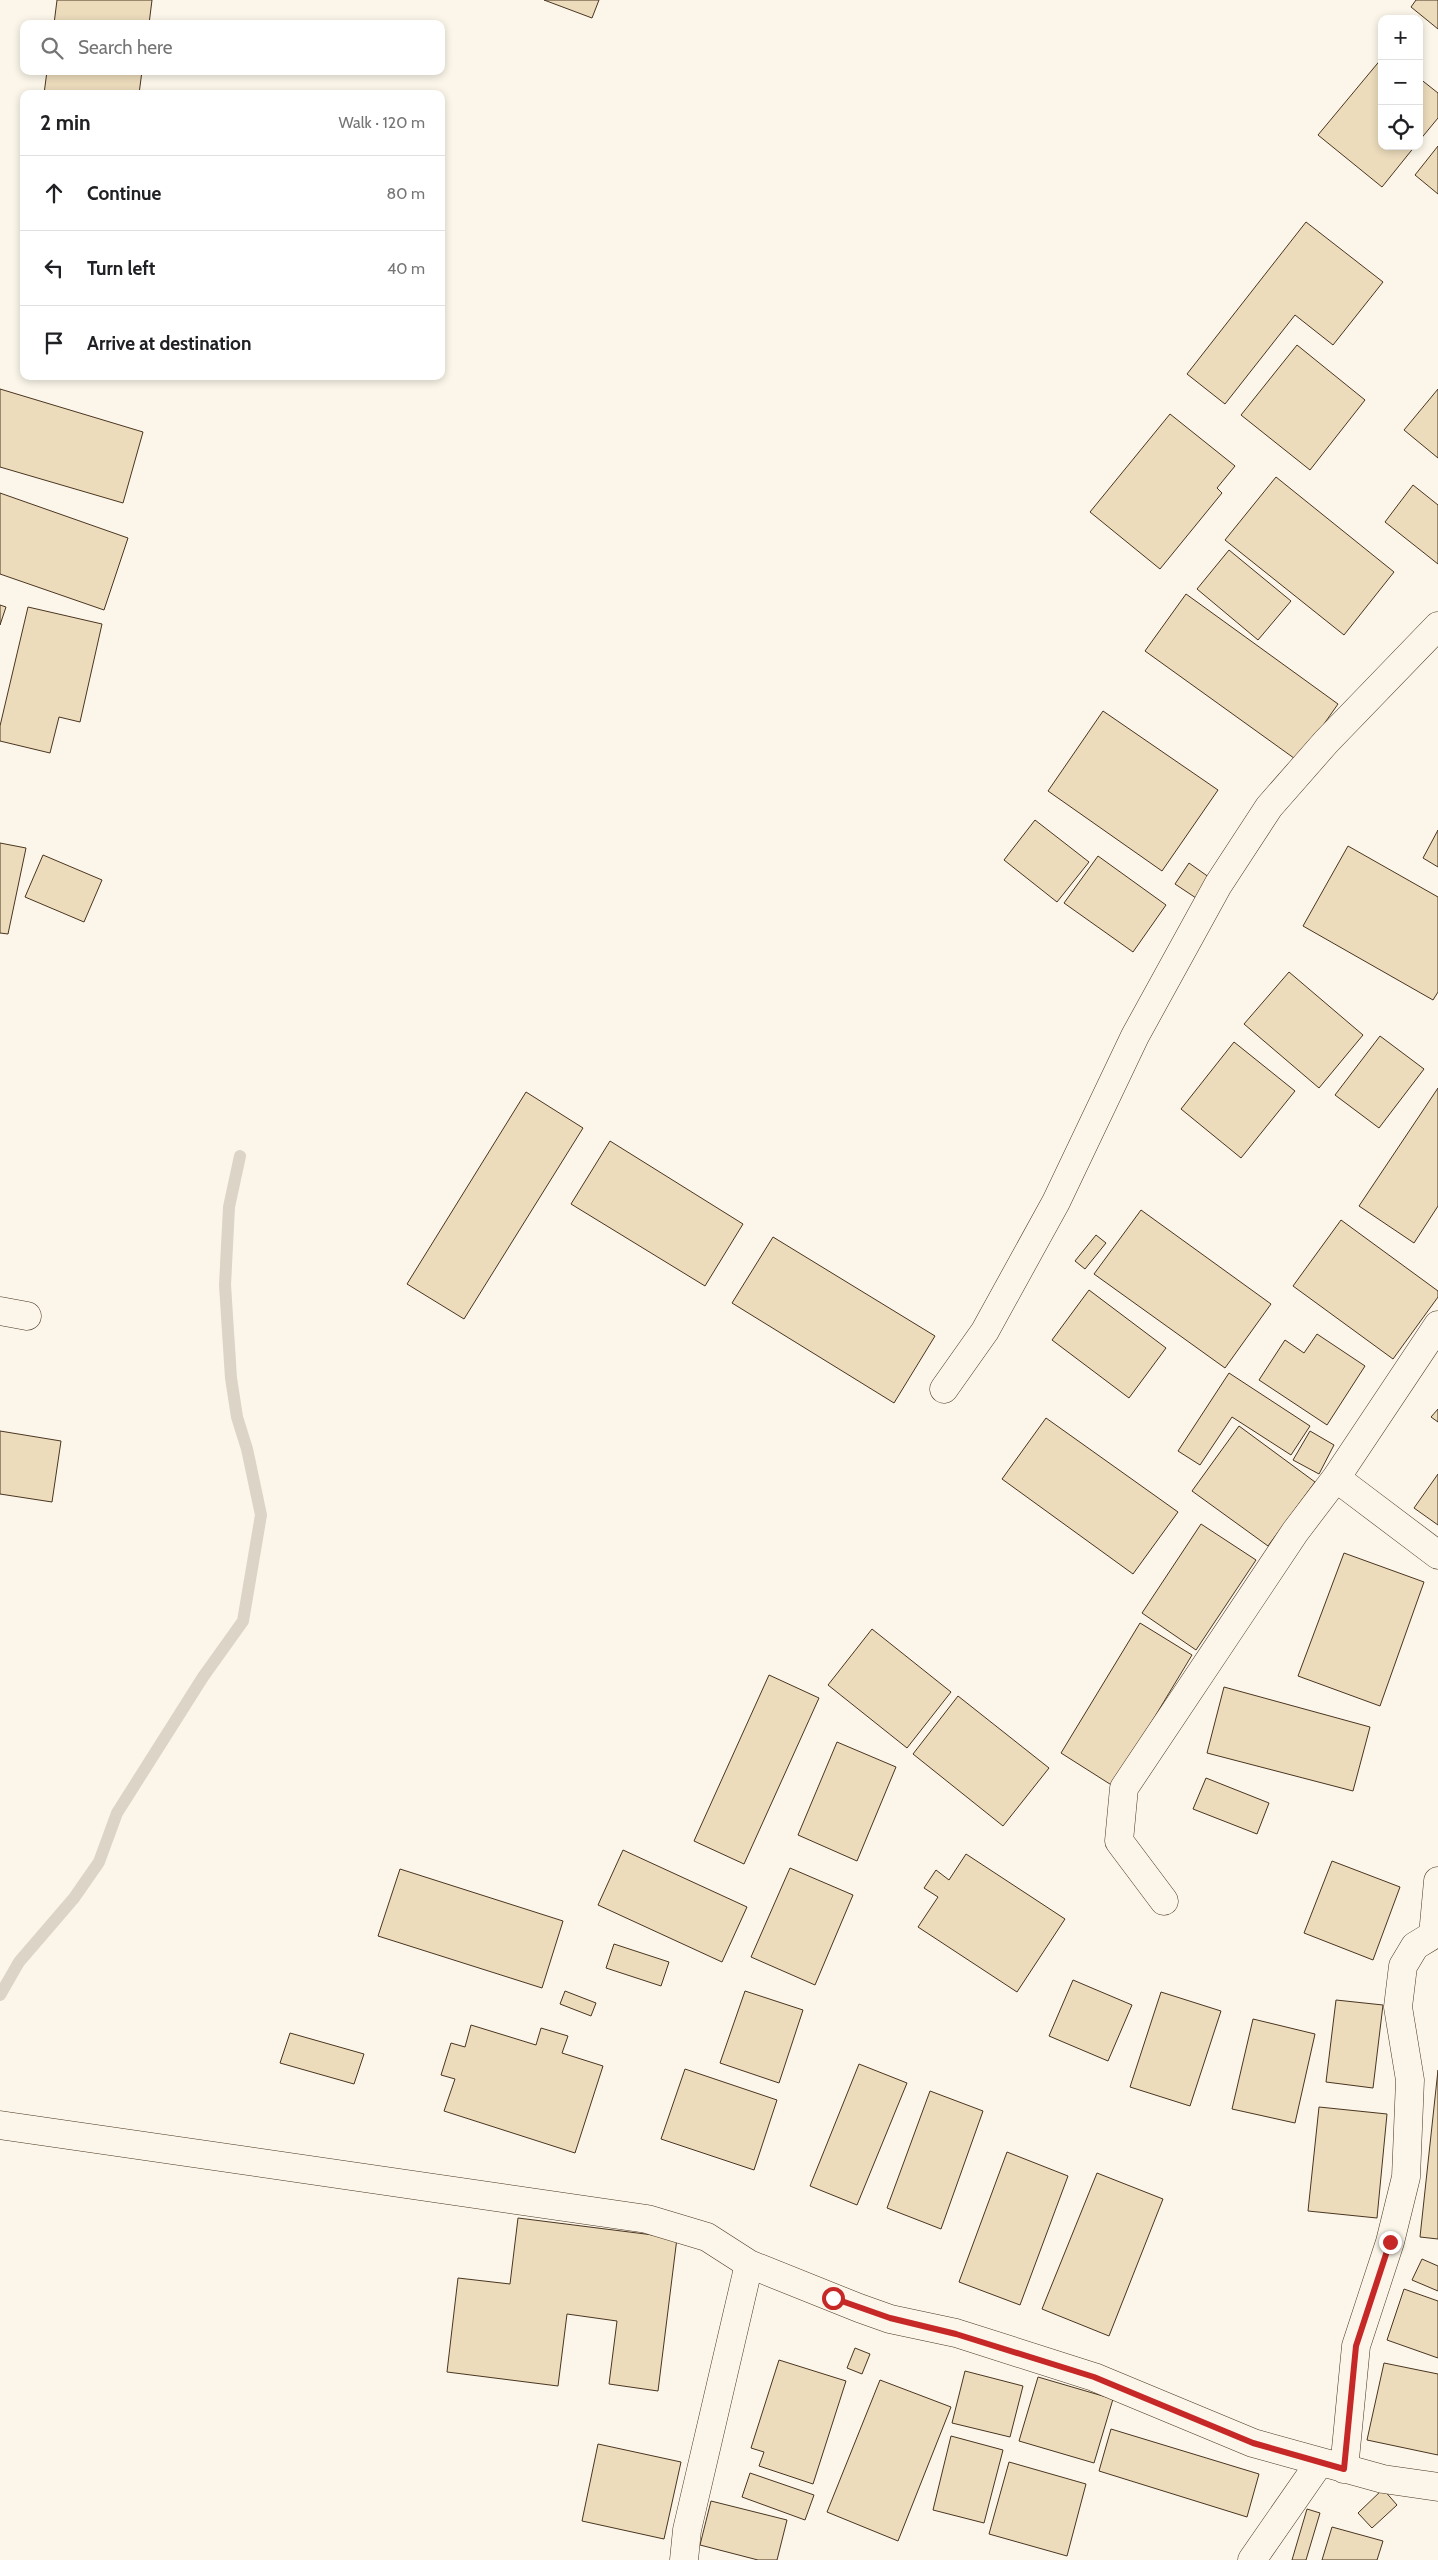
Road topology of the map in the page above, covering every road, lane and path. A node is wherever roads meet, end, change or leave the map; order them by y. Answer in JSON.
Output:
{"nodes":[{"id":1,"x":1438,"y":626,"type":"edge"},
{"id":2,"x":0,"y":1311,"type":"edge"},
{"id":3,"x":27,"y":1316,"type":"dead end"},
{"id":4,"x":1438,"y":1325,"type":"edge"},
{"id":5,"x":944,"y":1389,"type":"dead end"},
{"id":6,"x":1336,"y":1478,"type":"junction"},
{"id":7,"x":1438,"y":1555,"type":"edge"},
{"id":8,"x":1438,"y":1880,"type":"edge"},
{"id":9,"x":1164,"y":1901,"type":"dead end"},
{"id":10,"x":1435,"y":1936,"type":"edge"},
{"id":11,"x":0,"y":2125,"type":"edge"},
{"id":12,"x":749,"y":2264,"type":"junction"},
{"id":13,"x":1332,"y":2465,"type":"junction"},
{"id":14,"x":1438,"y":2487,"type":"edge"},
{"id":15,"x":684,"y":2560,"type":"edge"},
{"id":16,"x":1252,"y":2560,"type":"edge"}],
"edges":[{"from":1,"to":5,"type":"street"},
{"from":2,"to":3,"type":"street"},
{"from":4,"to":6,"type":"street"},
{"from":6,"to":7,"type":"street"},
{"from":6,"to":9,"type":"street"},
{"from":8,"to":10,"type":"street"},
{"from":10,"to":13,"type":"street"},
{"from":11,"to":12,"type":"street"},
{"from":12,"to":13,"type":"street"},
{"from":12,"to":15,"type":"street"},
{"from":13,"to":14,"type":"street"},
{"from":13,"to":16,"type":"street"}]}
